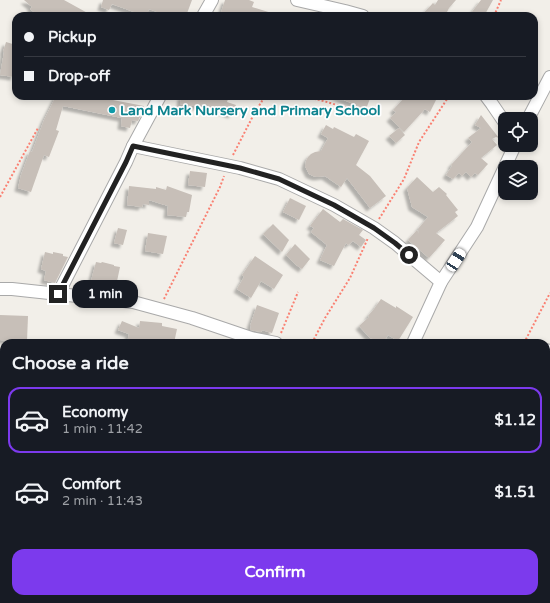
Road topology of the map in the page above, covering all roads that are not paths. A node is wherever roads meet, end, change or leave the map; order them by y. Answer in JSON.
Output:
{"nodes":[{"id":1,"x":212,"y":0,"type":"edge"},
{"id":2,"x":297,"y":0,"type":"edge"},
{"id":3,"x":205,"y":12,"type":"edge"},
{"id":4,"x":349,"y":12,"type":"edge"},
{"id":5,"x":550,"y":77,"type":"edge"},
{"id":6,"x":158,"y":100,"type":"edge"},
{"id":7,"x":489,"y":100,"type":"edge"},
{"id":8,"x":538,"y":100,"type":"edge"},
{"id":9,"x":538,"y":100,"type":"edge"},
{"id":10,"x":532,"y":112,"type":"edge"},
{"id":11,"x":498,"y":113,"type":"edge"},
{"id":12,"x":133,"y":146,"type":"junction"},
{"id":13,"x":512,"y":152,"type":"edge"},
{"id":14,"x":442,"y":282,"type":"junction"},
{"id":15,"x":0,"y":289,"type":"edge"},
{"id":16,"x":58,"y":294,"type":"junction"},
{"id":17,"x":264,"y":339,"type":"edge"},
{"id":18,"x":416,"y":339,"type":"edge"}],
"edges":[{"from":1,"to":3,"type":"street"},
{"from":2,"to":4,"type":"street"},
{"from":5,"to":8,"type":"street"},
{"from":6,"to":12,"type":"street"},
{"from":7,"to":11,"type":"street"},
{"from":9,"to":10,"type":"street"},
{"from":12,"to":14,"type":"street"},
{"from":12,"to":16,"type":"street"},
{"from":13,"to":14,"type":"street"},
{"from":14,"to":18,"type":"street"},
{"from":15,"to":16,"type":"street"},
{"from":16,"to":17,"type":"street"}]}
